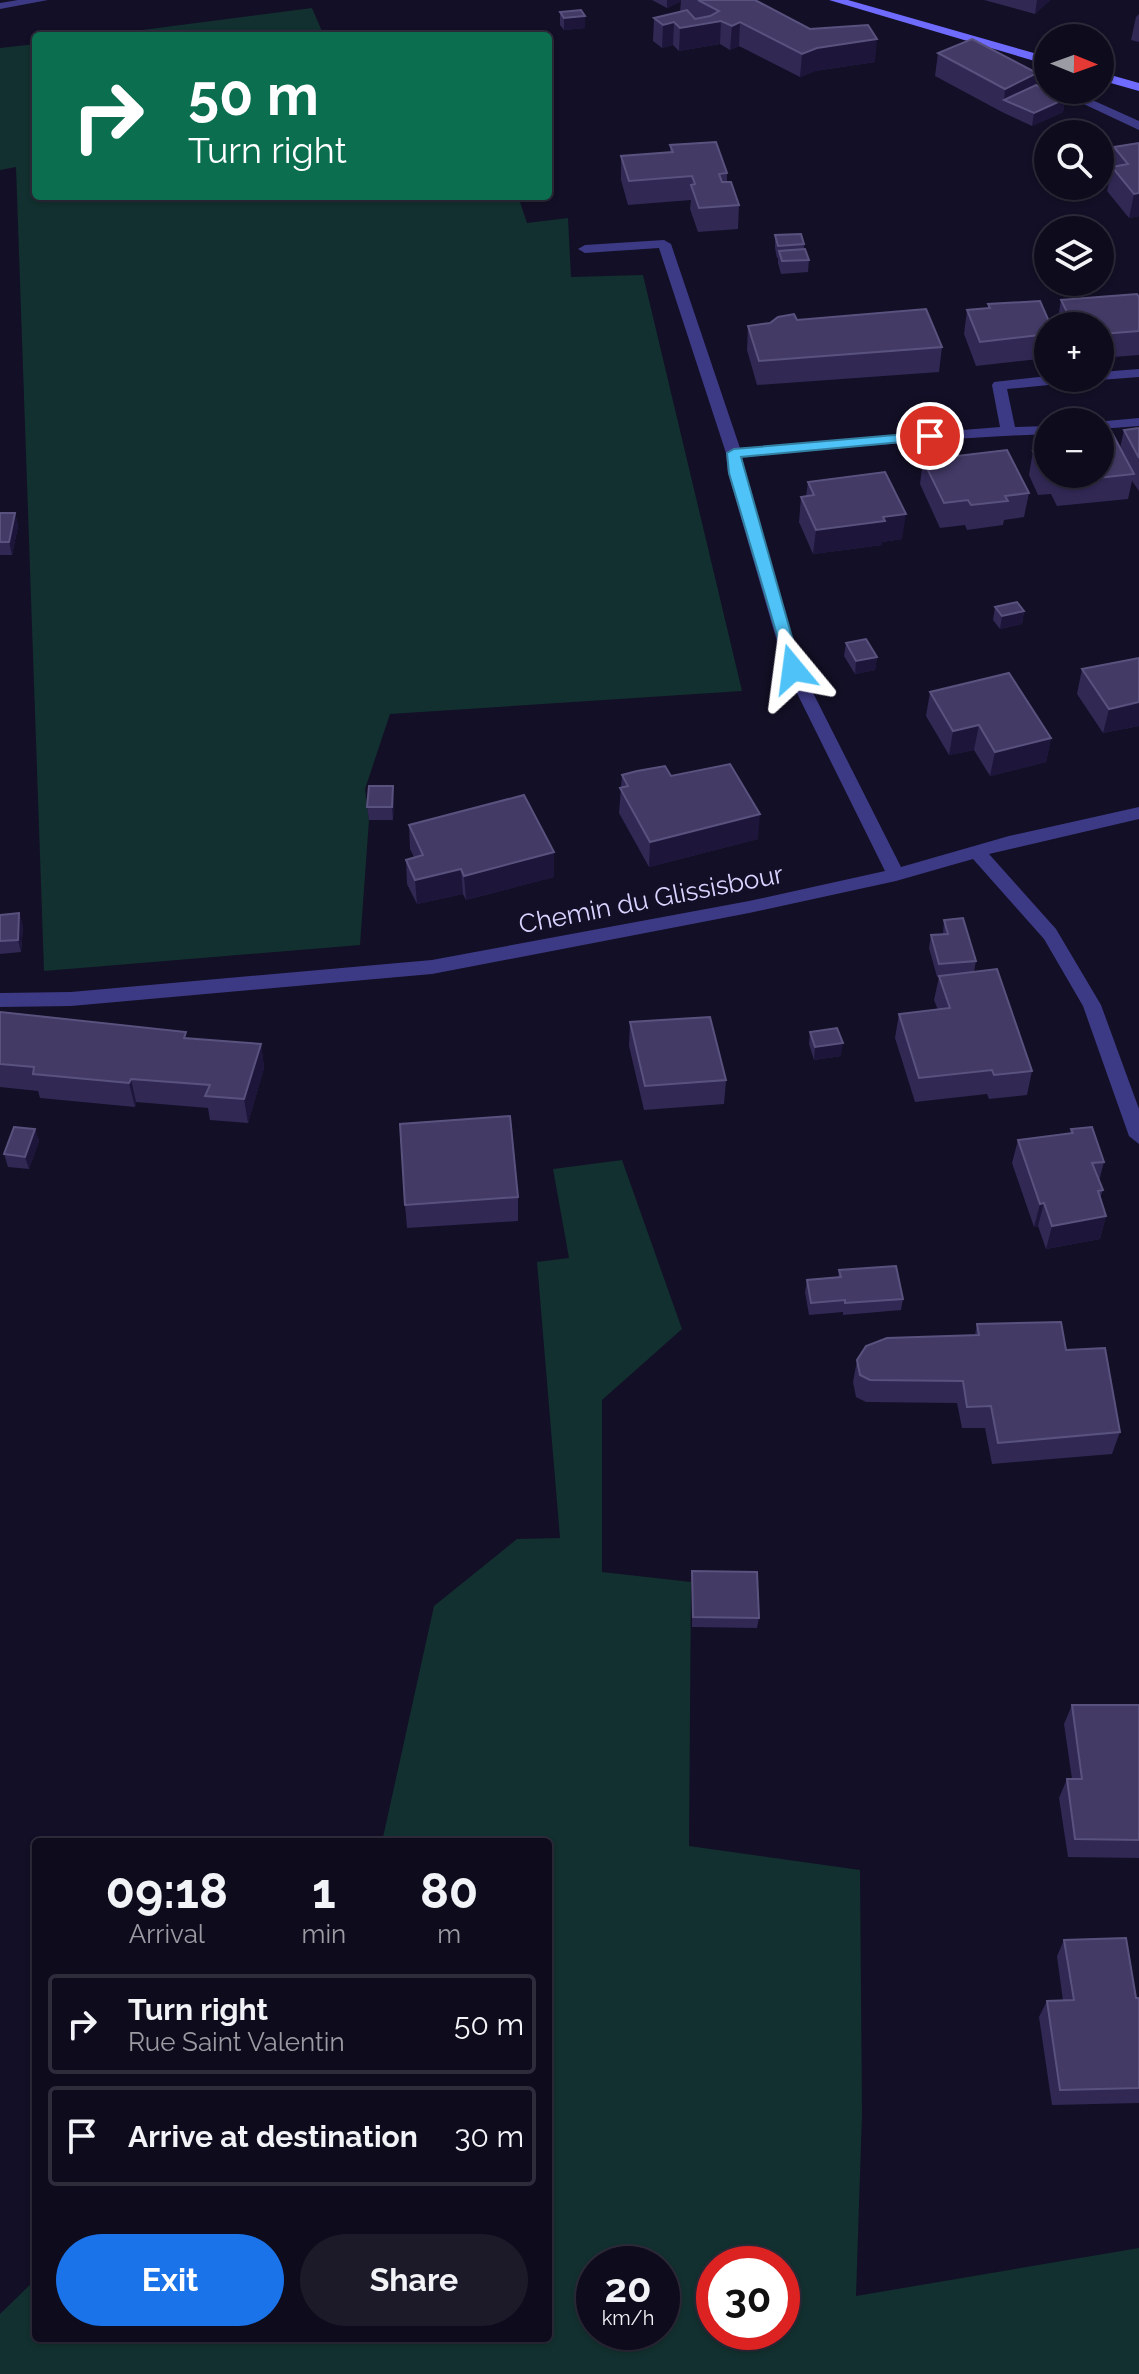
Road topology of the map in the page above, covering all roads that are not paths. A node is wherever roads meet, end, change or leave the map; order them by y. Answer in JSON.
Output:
{"nodes":[{"id":1,"x":42,"y":0,"type":"edge"},
{"id":2,"x":835,"y":0,"type":"edge"},
{"id":3,"x":2,"y":6,"type":"dead end"},
{"id":4,"x":1034,"y":57,"type":"edge"},
{"id":5,"x":1114,"y":80,"type":"edge"},
{"id":6,"x":1139,"y":87,"type":"edge"},
{"id":7,"x":1091,"y":104,"type":"edge"},
{"id":8,"x":1139,"y":126,"type":"edge"},
{"id":9,"x":585,"y":249,"type":"dead end"},
{"id":10,"x":1139,"y":373,"type":"edge"},
{"id":11,"x":1114,"y":375,"type":"edge"},
{"id":12,"x":1034,"y":382,"type":"edge"},
{"id":13,"x":1139,"y":422,"type":"edge"},
{"id":14,"x":1114,"y":424,"type":"edge"},
{"id":15,"x":1034,"y":431,"type":"edge"},
{"id":16,"x":1009,"y":434,"type":"junction"},
{"id":17,"x":734,"y":453,"type":"junction"},
{"id":18,"x":1139,"y":813,"type":"edge"},
{"id":19,"x":977,"y":852,"type":"junction"},
{"id":20,"x":896,"y":875,"type":"junction"},
{"id":21,"x":0,"y":1000,"type":"edge"},
{"id":22,"x":1139,"y":1136,"type":"edge"}],
"edges":[{"from":1,"to":3,"type":"street"},
{"from":2,"to":4,"type":"main road"},
{"from":5,"to":6,"type":"main road"},
{"from":7,"to":8,"type":"street"},
{"from":9,"to":17,"type":"street"},
{"from":10,"to":11,"type":"street"},
{"from":12,"to":16,"type":"street"},
{"from":13,"to":14,"type":"street"},
{"from":15,"to":16,"type":"street"},
{"from":16,"to":17,"type":"street"},
{"from":17,"to":20,"type":"street"},
{"from":18,"to":19,"type":"street","name":"Chemin du Glissisbour"},
{"from":19,"to":20,"type":"street","name":"Chemin du Glissisbour"},
{"from":19,"to":22,"type":"street"},
{"from":20,"to":21,"type":"street","name":"Chemin du Glissisbour"}]}
